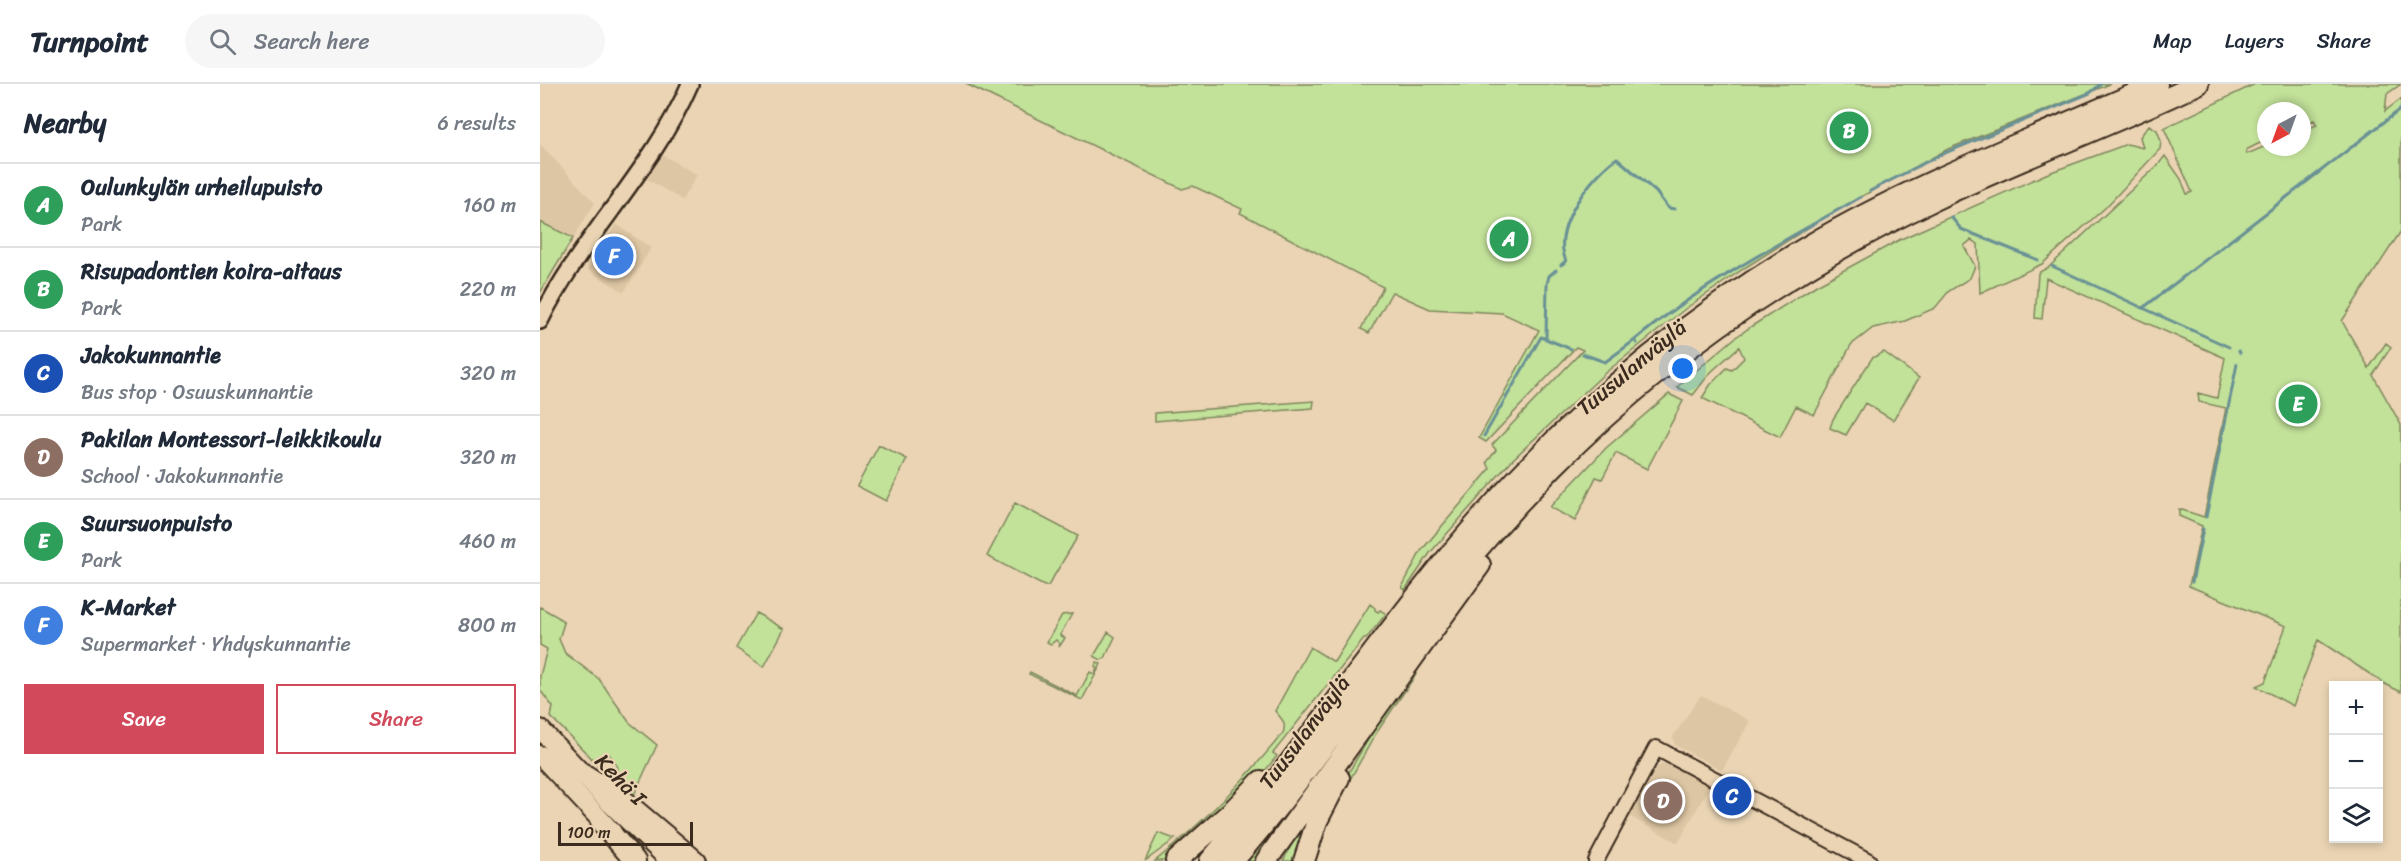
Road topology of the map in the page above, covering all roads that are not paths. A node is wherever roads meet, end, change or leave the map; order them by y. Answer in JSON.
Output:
{"nodes":[{"id":1,"x":690,"y":84,"type":"edge"},
{"id":2,"x":2132,"y":84,"type":"edge"},
{"id":3,"x":2157,"y":84,"type":"edge"},
{"id":4,"x":2198,"y":84,"type":"edge"},
{"id":5,"x":2043,"y":133,"type":"junction"},
{"id":6,"x":540,"y":321,"type":"edge"},
{"id":7,"x":1432,"y":604,"type":"junction"},
{"id":8,"x":1408,"y":635,"type":"junction"},
{"id":9,"x":1353,"y":679,"type":"junction"},
{"id":10,"x":1395,"y":680,"type":"junction"},
{"id":11,"x":540,"y":729,"type":"edge"},
{"id":12,"x":540,"y":755,"type":"edge"},
{"id":13,"x":580,"y":772,"type":"junction"},
{"id":14,"x":1314,"y":795,"type":"junction"},
{"id":15,"x":602,"y":822,"type":"junction"},
{"id":16,"x":635,"y":861,"type":"edge"},
{"id":17,"x":641,"y":861,"type":"edge"},
{"id":18,"x":670,"y":861,"type":"edge"},
{"id":19,"x":695,"y":861,"type":"edge"},
{"id":20,"x":1176,"y":861,"type":"edge"},
{"id":21,"x":1210,"y":861,"type":"edge"},
{"id":22,"x":1233,"y":861,"type":"edge"},
{"id":23,"x":1266,"y":861,"type":"edge"},
{"id":24,"x":1277,"y":861,"type":"edge"},
{"id":25,"x":1304,"y":861,"type":"edge"},
{"id":26,"x":1596,"y":861,"type":"edge"},
{"id":27,"x":1869,"y":861,"type":"edge"}],
"edges":[{"from":1,"to":6,"type":"main road"},
{"from":2,"to":5,"type":"highway"},
{"from":3,"to":5,"type":"highway","name":"Tuusulanväylä"},
{"from":4,"to":7,"type":"highway","name":"Tuusulanväylä"},
{"from":5,"to":7,"type":"highway","name":"Tuusulanväylä"},
{"from":7,"to":8,"type":"highway"},
{"from":7,"to":8,"type":"highway","name":"Tuusulanväylä"},
{"from":8,"to":9,"type":"highway","name":"Tuusulanväylä"},
{"from":8,"to":10,"type":"highway"},
{"from":8,"to":22,"type":"highway","name":"Tuusulanväylä"},
{"from":9,"to":20,"type":"highway"},
{"from":9,"to":21,"type":"highway","name":"Tuusulanväylä"},
{"from":10,"to":14,"type":"highway"},
{"from":10,"to":25,"type":"highway"},
{"from":11,"to":13,"type":"highway","name":"Kehä I"},
{"from":12,"to":15,"type":"highway","name":"Kehä I"},
{"from":13,"to":18,"type":"highway","name":"Kehä I"},
{"from":13,"to":19,"type":"highway"},
{"from":14,"to":23,"type":"highway"},
{"from":14,"to":24,"type":"highway"},
{"from":15,"to":16,"type":"highway"},
{"from":15,"to":17,"type":"highway","name":"Kehä I"},
{"from":26,"to":27,"type":"street"}]}
